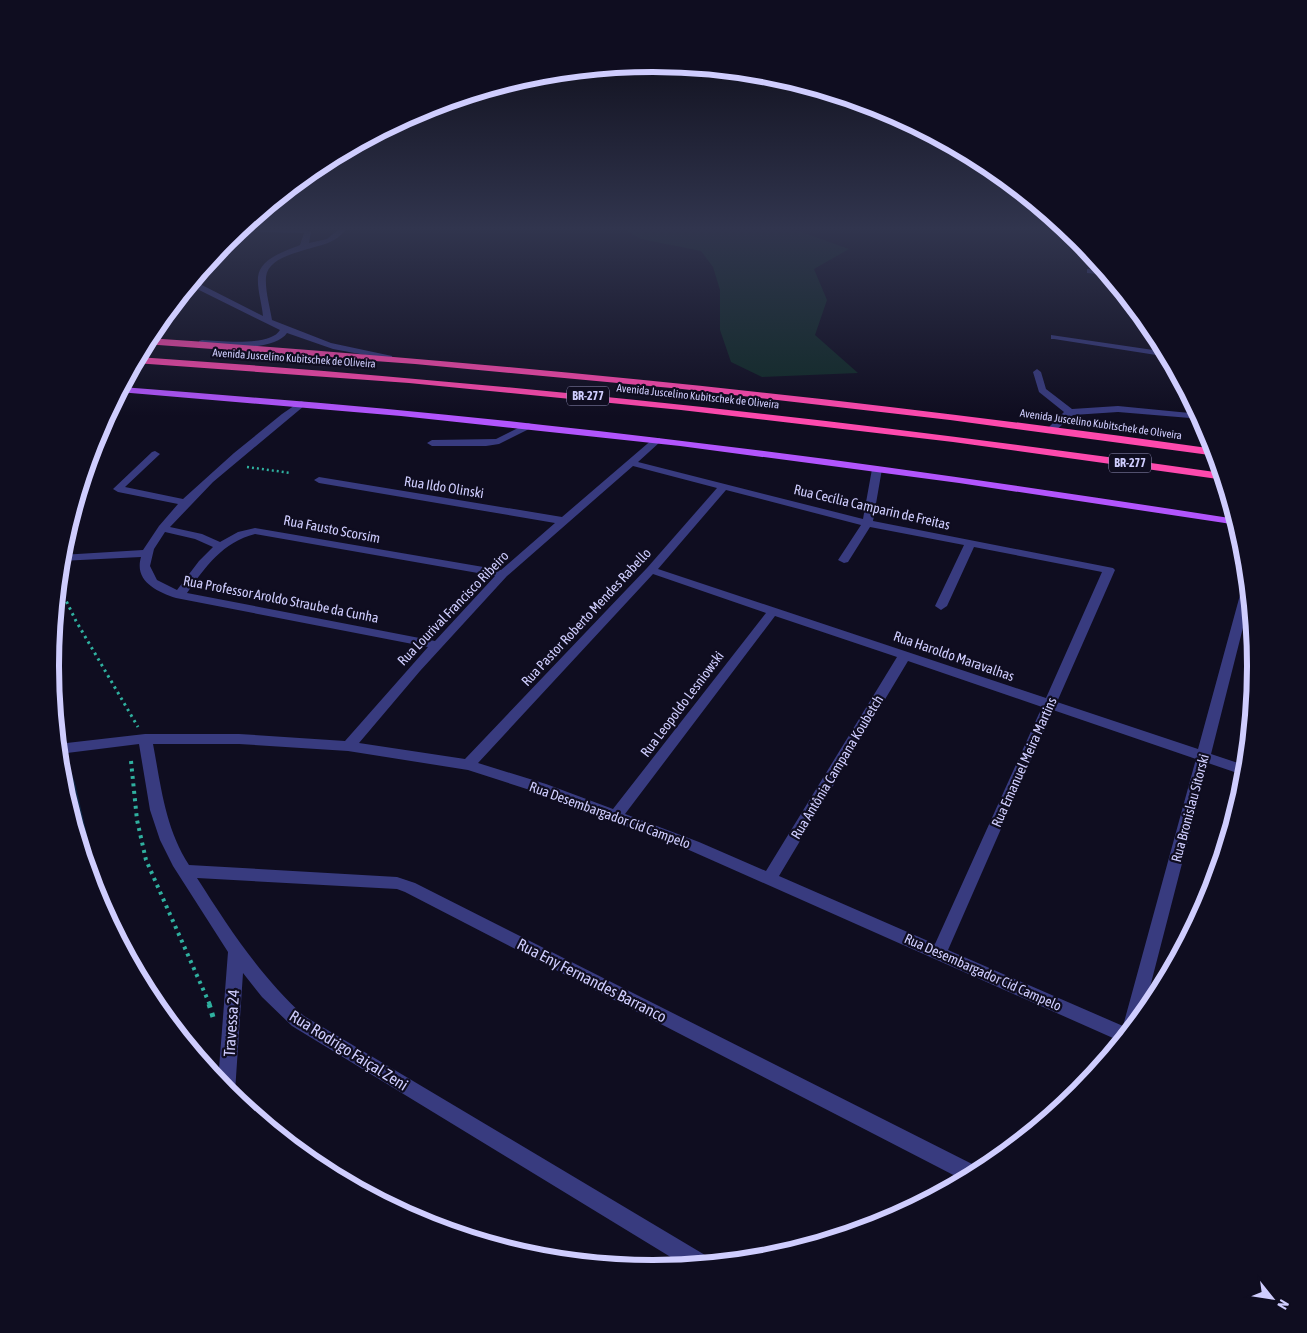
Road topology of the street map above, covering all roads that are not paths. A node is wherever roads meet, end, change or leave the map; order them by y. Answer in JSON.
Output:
{"nodes":[{"id":1,"x":208,"y":291,"type":"edge"},
{"id":2,"x":264,"y":291,"type":"edge"},
{"id":3,"x":268,"y":321,"type":"junction"},
{"id":4,"x":285,"y":328,"type":"junction"},
{"id":5,"x":1054,"y":337,"type":"dead end"},
{"id":6,"x":155,"y":342,"type":"edge"},
{"id":7,"x":179,"y":343,"type":"junction"},
{"id":8,"x":1159,"y":353,"type":"edge"},
{"id":9,"x":389,"y":358,"type":"junction"},
{"id":10,"x":143,"y":361,"type":"edge"},
{"id":11,"x":1037,"y":372,"type":"dead end"},
{"id":12,"x":127,"y":391,"type":"edge"},
{"id":13,"x":301,"y":404,"type":"junction"},
{"id":14,"x":1070,"y":412,"type":"junction"},
{"id":15,"x":1193,"y":416,"type":"edge"},
{"id":16,"x":528,"y":426,"type":"junction"},
{"id":17,"x":1051,"y":430,"type":"junction"},
{"id":18,"x":656,"y":440,"type":"junction"},
{"id":19,"x":432,"y":443,"type":"dead end"},
{"id":20,"x":1208,"y":452,"type":"edge"},
{"id":21,"x":155,"y":454,"type":"dead end"},
{"id":22,"x":631,"y":463,"type":"junction"},
{"id":23,"x":877,"y":469,"type":"junction"},
{"id":24,"x":1217,"y":476,"type":"edge"},
{"id":25,"x":319,"y":480,"type":"dead end"},
{"id":26,"x":723,"y":487,"type":"junction"},
{"id":27,"x":186,"y":503,"type":"junction"},
{"id":28,"x":564,"y":521,"type":"junction"},
{"id":29,"x":1230,"y":521,"type":"edge"},
{"id":30,"x":867,"y":523,"type":"junction"},
{"id":31,"x":164,"y":529,"type":"junction"},
{"id":32,"x":970,"y":545,"type":"junction"},
{"id":33,"x":220,"y":546,"type":"junction"},
{"id":34,"x":148,"y":553,"type":"junction"},
{"id":35,"x":69,"y":558,"type":"edge"},
{"id":36,"x":844,"y":560,"type":"dead end"},
{"id":37,"x":651,"y":570,"type":"junction"},
{"id":38,"x":1109,"y":570,"type":"joint"},
{"id":39,"x":503,"y":574,"type":"junction"},
{"id":40,"x":180,"y":595,"type":"junction"},
{"id":41,"x":1244,"y":602,"type":"edge"},
{"id":42,"x":941,"y":606,"type":"dead end"},
{"id":43,"x":773,"y":611,"type":"junction"},
{"id":44,"x":437,"y":645,"type":"junction"},
{"id":45,"x":905,"y":655,"type":"junction"},
{"id":46,"x":1050,"y":704,"type":"junction"},
{"id":47,"x":145,"y":739,"type":"junction"},
{"id":48,"x":348,"y":746,"type":"junction"},
{"id":49,"x":65,"y":748,"type":"edge"},
{"id":50,"x":1204,"y":756,"type":"junction"},
{"id":51,"x":468,"y":765,"type":"junction"},
{"id":52,"x":1239,"y":768,"type":"edge"},
{"id":53,"x":616,"y":816,"type":"junction"},
{"id":54,"x":184,"y":871,"type":"junction"},
{"id":55,"x":770,"y":878,"type":"junction"},
{"id":56,"x":236,"y":953,"type":"junction"},
{"id":57,"x":939,"y":953,"type":"junction"},
{"id":58,"x":1134,"y":1016,"type":"edge"},
{"id":59,"x":1121,"y":1034,"type":"edge"},
{"id":60,"x":227,"y":1081,"type":"edge"},
{"id":61,"x":967,"y":1172,"type":"edge"},
{"id":62,"x":694,"y":1260,"type":"edge"}],
"edges":[{"from":1,"to":3,"type":"street"},
{"from":2,"to":3,"type":"street"},
{"from":3,"to":4,"type":"street"},
{"from":4,"to":7,"type":"street"},
{"from":4,"to":9,"type":"street"},
{"from":5,"to":8,"type":"street"},
{"from":6,"to":7,"type":"highway","name":"Avenida Juscelino Kubitschek de Oliveira","number":"BR-277"},
{"from":7,"to":9,"type":"highway","name":"Avenida Juscelino Kubitschek de Oliveira","number":"BR-277"},
{"from":9,"to":17,"type":"highway","name":"Avenida Juscelino Kubitschek de Oliveira","number":"BR-277"},
{"from":10,"to":24,"type":"highway","name":"Avenida Juscelino Kubitschek de Oliveira","number":"BR-277"},
{"from":11,"to":14,"type":"street"},
{"from":12,"to":13,"type":"main road"},
{"from":13,"to":16,"type":"main road"},
{"from":13,"to":27,"type":"street"},
{"from":14,"to":15,"type":"street"},
{"from":14,"to":17,"type":"street"},
{"from":16,"to":18,"type":"main road"},
{"from":16,"to":19,"type":"street"},
{"from":17,"to":20,"type":"highway","name":"Avenida Juscelino Kubitschek de Oliveira","number":"BR-277"},
{"from":18,"to":22,"type":"street","name":"Rua Lourival Francisco Ribeiro"},
{"from":18,"to":23,"type":"main road"},
{"from":21,"to":27,"type":"street"},
{"from":22,"to":26,"type":"street","name":"Rua Cecília Camparin de Freitas"},
{"from":22,"to":28,"type":"street","name":"Rua Lourival Francisco Ribeiro"},
{"from":23,"to":29,"type":"main road"},
{"from":23,"to":30,"type":"street"},
{"from":25,"to":28,"type":"street","name":"Rua Ildo Olinski"},
{"from":26,"to":30,"type":"street","name":"Rua Cecília Camparin de Freitas"},
{"from":26,"to":37,"type":"street","name":"Rua Pastor Roberto Mendes Rabello"},
{"from":27,"to":31,"type":"street"},
{"from":28,"to":39,"type":"street","name":"Rua Lourival Francisco Ribeiro"},
{"from":30,"to":32,"type":"street","name":"Rua Cecília Camparin de Freitas"},
{"from":30,"to":36,"type":"street"},
{"from":31,"to":33,"type":"street"},
{"from":31,"to":34,"type":"street"},
{"from":32,"to":38,"type":"street","name":"Rua Cecília Camparin de Freitas"},
{"from":32,"to":42,"type":"street"},
{"from":33,"to":39,"type":"street","name":"Rua Fausto Scorsim"},
{"from":33,"to":40,"type":"street","name":"Rua Fausto Scorsim"},
{"from":34,"to":35,"type":"street"},
{"from":34,"to":40,"type":"street","name":"Rua Professor Aroldo Straube da Cunha"},
{"from":37,"to":43,"type":"street","name":"Rua Haroldo Maravalhas"},
{"from":37,"to":51,"type":"street","name":"Rua Pastor Roberto Mendes Rabello"},
{"from":38,"to":46,"type":"street","name":"Rua Emanuel Meira Martins"},
{"from":39,"to":44,"type":"street","name":"Rua Lourival Francisco Ribeiro"},
{"from":40,"to":44,"type":"street","name":"Rua Professor Aroldo Straube da Cunha"},
{"from":41,"to":50,"type":"street","name":"Rua Bronislau Sitorski"},
{"from":43,"to":45,"type":"street","name":"Rua Haroldo Maravalhas"},
{"from":43,"to":53,"type":"street","name":"Rua Leopoldo Lesniowski"},
{"from":44,"to":48,"type":"street","name":"Rua Lourival Francisco Ribeiro"},
{"from":45,"to":46,"type":"street","name":"Rua Haroldo Maravalhas"},
{"from":45,"to":55,"type":"street","name":"Rua Antônia Campana Koubetch"},
{"from":46,"to":50,"type":"street","name":"Rua Haroldo Maravalhas"},
{"from":46,"to":57,"type":"street","name":"Rua Emanuel Meira Martins"},
{"from":47,"to":48,"type":"street","name":"Rua Desembargador Cid Campelo"},
{"from":47,"to":49,"type":"street","name":"Rua Desembargador Cid Campelo"},
{"from":47,"to":54,"type":"street","name":"Rua Rodrigo Faiçal Zeni"},
{"from":48,"to":51,"type":"street","name":"Rua Desembargador Cid Campelo"},
{"from":50,"to":52,"type":"street","name":"Rua Haroldo Maravalhas"},
{"from":50,"to":58,"type":"street","name":"Rua Bronislau Sitorski"},
{"from":51,"to":53,"type":"street","name":"Rua Desembargador Cid Campelo"},
{"from":53,"to":55,"type":"street","name":"Rua Desembargador Cid Campelo"},
{"from":54,"to":56,"type":"street","name":"Rua Rodrigo Faiçal Zeni"},
{"from":54,"to":61,"type":"street","name":"Rua Eny Fernandes Barranco"},
{"from":55,"to":57,"type":"street","name":"Rua Desembargador Cid Campelo"},
{"from":56,"to":60,"type":"street","name":"Travessa 24"},
{"from":56,"to":62,"type":"street","name":"Rua Rodrigo Faiçal Zeni"},
{"from":57,"to":59,"type":"street","name":"Rua Desembargador Cid Campelo"}]}
